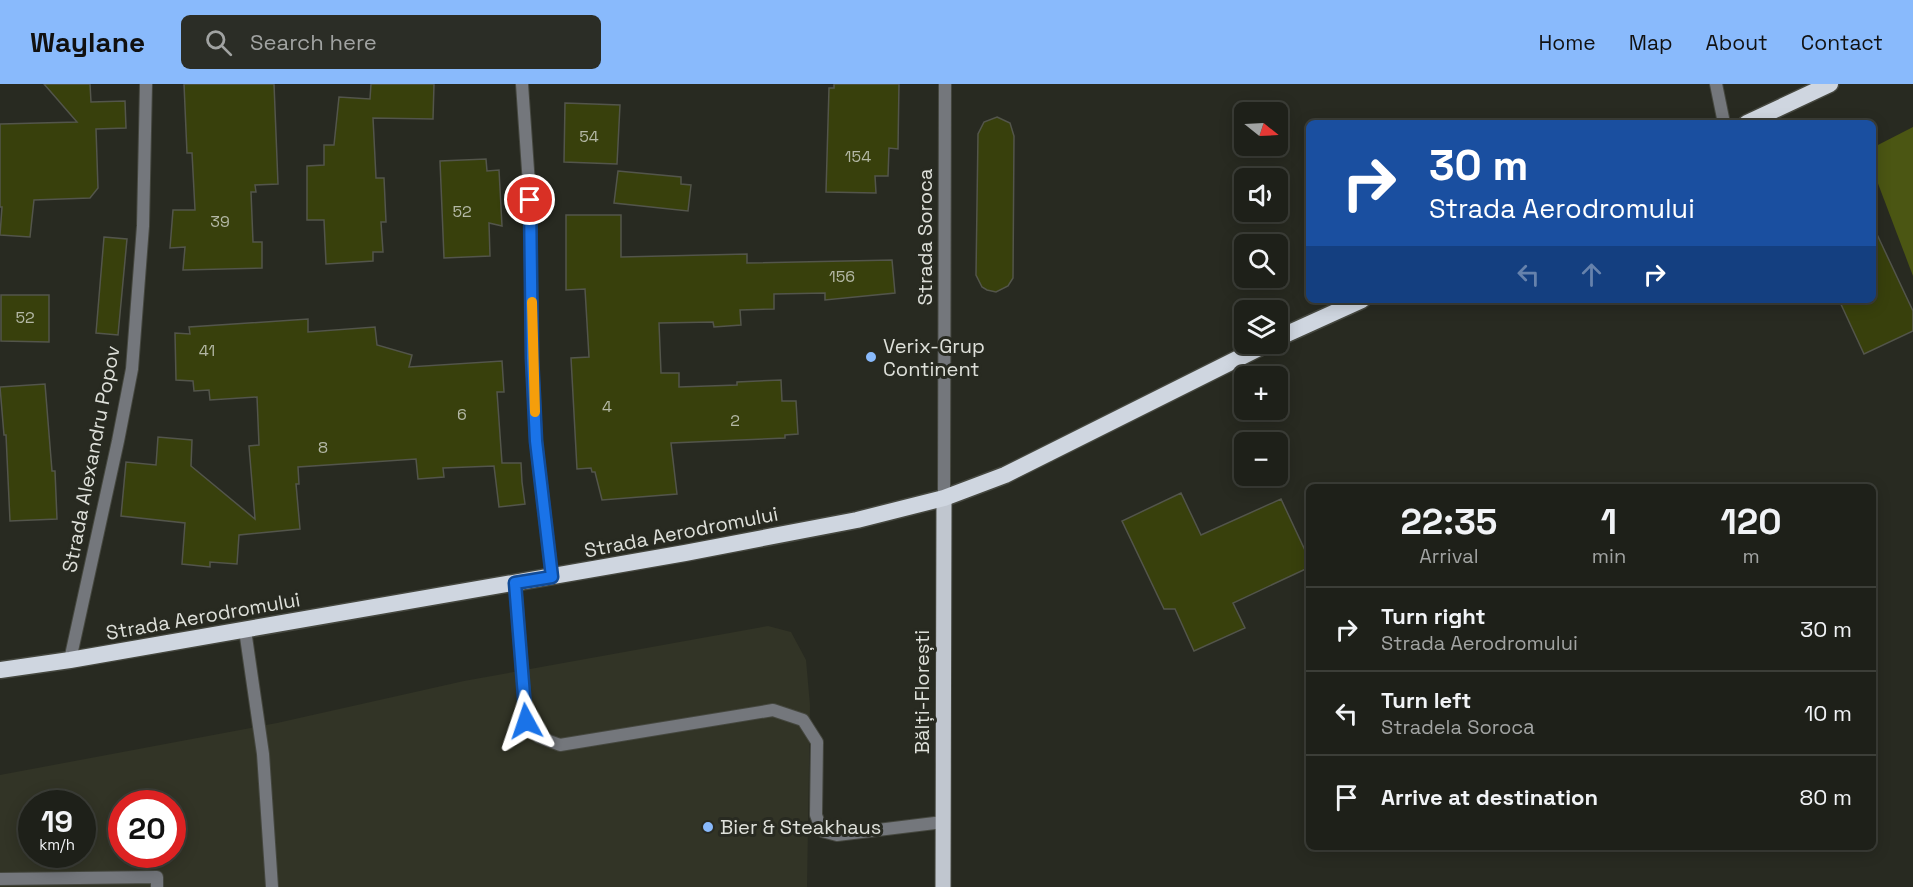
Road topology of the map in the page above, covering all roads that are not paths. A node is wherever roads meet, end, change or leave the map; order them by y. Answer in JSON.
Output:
{"nodes":[{"id":1,"x":146,"y":84,"type":"edge"},
{"id":2,"x":522,"y":84,"type":"edge"},
{"id":3,"x":945,"y":84,"type":"edge"},
{"id":4,"x":1716,"y":84,"type":"edge"},
{"id":5,"x":1830,"y":84,"type":"edge"},
{"id":6,"x":1723,"y":120,"type":"edge"},
{"id":7,"x":1753,"y":120,"type":"edge"},
{"id":8,"x":1355,"y":303,"type":"edge"},
{"id":9,"x":1288,"y":333,"type":"edge"},
{"id":10,"x":1247,"y":354,"type":"edge"},
{"id":11,"x":944,"y":498,"type":"junction"},
{"id":12,"x":552,"y":577,"type":"junction"},
{"id":13,"x":515,"y":583,"type":"junction"},
{"id":14,"x":245,"y":630,"type":"junction"},
{"id":15,"x":70,"y":660,"type":"junction"},
{"id":16,"x":0,"y":670,"type":"edge"},
{"id":17,"x":943,"y":822,"type":"junction"},
{"id":18,"x":0,"y":879,"type":"edge"},
{"id":19,"x":157,"y":887,"type":"edge"},
{"id":20,"x":272,"y":887,"type":"edge"},
{"id":21,"x":943,"y":887,"type":"edge"}],
"edges":[{"from":1,"to":15,"type":"street","name":"Strada Alexandru Popov"},
{"from":2,"to":12,"type":"street"},
{"from":3,"to":11,"type":"street","name":"Strada Soroca"},
{"from":4,"to":6,"type":"street"},
{"from":5,"to":7,"type":"highway"},
{"from":8,"to":9,"type":"highway"},
{"from":10,"to":11,"type":"highway","name":"Strada Aerodromului"},
{"from":11,"to":12,"type":"highway","name":"Strada Aerodromului"},
{"from":11,"to":17,"type":"main road","name":"Bălți-Florești"},
{"from":12,"to":13,"type":"highway","name":"Strada Aerodromului"},
{"from":13,"to":14,"type":"highway","name":"Strada Aerodromului"},
{"from":13,"to":17,"type":"street"},
{"from":14,"to":15,"type":"highway","name":"Strada Aerodromului"},
{"from":14,"to":20,"type":"street"},
{"from":15,"to":16,"type":"highway","name":"Strada Aerodromului"},
{"from":17,"to":21,"type":"main road","name":"Bălți-Florești"},
{"from":18,"to":19,"type":"street"}]}
